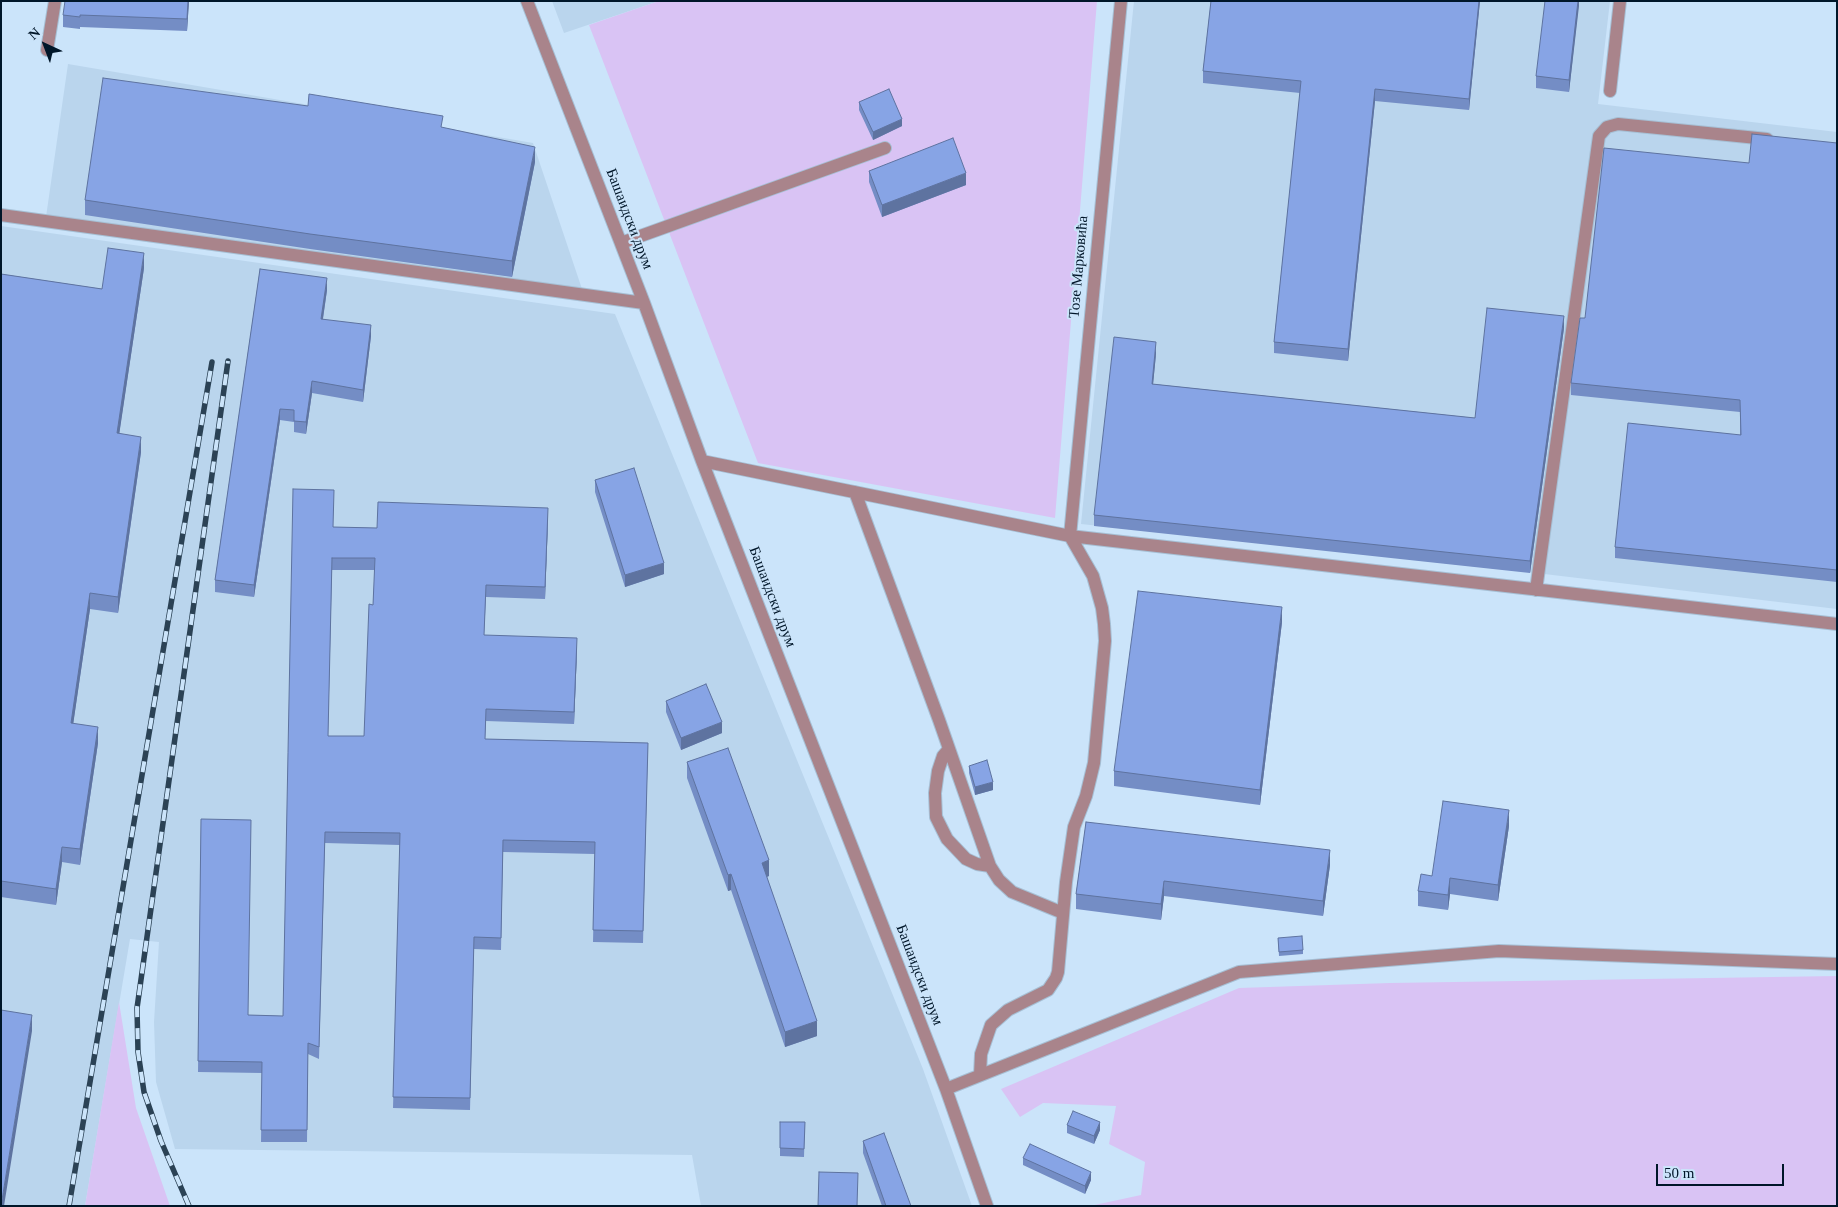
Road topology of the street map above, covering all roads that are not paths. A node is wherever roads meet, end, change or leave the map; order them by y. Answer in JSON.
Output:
{"nodes":[{"id":1,"x":55,"y":1,"type":"edge"},
{"id":2,"x":526,"y":1,"type":"edge"},
{"id":3,"x":1121,"y":1,"type":"edge"},
{"id":4,"x":1620,"y":1,"type":"edge"},
{"id":5,"x":48,"y":50,"type":"dead end"},
{"id":6,"x":1610,"y":91,"type":"dead end"},
{"id":7,"x":1777,"y":140,"type":"edge"},
{"id":8,"x":885,"y":148,"type":"dead end"},
{"id":9,"x":1,"y":215,"type":"edge"},
{"id":10,"x":621,"y":243,"type":"junction"},
{"id":11,"x":644,"y":303,"type":"junction"},
{"id":12,"x":702,"y":461,"type":"junction"},
{"id":13,"x":855,"y":492,"type":"junction"},
{"id":14,"x":1070,"y":536,"type":"junction"},
{"id":15,"x":1536,"y":590,"type":"junction"},
{"id":16,"x":1837,"y":624,"type":"edge"},
{"id":17,"x":949,"y":749,"type":"junction"},
{"id":18,"x":990,"y":866,"type":"junction"},
{"id":19,"x":1063,"y":914,"type":"junction"},
{"id":20,"x":1837,"y":964,"type":"edge"},
{"id":21,"x":980,"y":1075,"type":"junction"},
{"id":22,"x":946,"y":1088,"type":"junction"},
{"id":23,"x":986,"y":1206,"type":"edge"}],
"edges":[{"from":1,"to":5,"type":"street"},
{"from":2,"to":10,"type":"street","name":"Башаидски друм"},
{"from":3,"to":14,"type":"street","name":"Тозе Марковића"},
{"from":4,"to":6,"type":"street"},
{"from":7,"to":15,"type":"street"},
{"from":8,"to":10,"type":"street"},
{"from":9,"to":11,"type":"street"},
{"from":10,"to":11,"type":"street","name":"Башаидски друм"},
{"from":11,"to":12,"type":"street","name":"Башаидски друм"},
{"from":12,"to":13,"type":"street"},
{"from":12,"to":22,"type":"street","name":"Башаидски друм"},
{"from":13,"to":14,"type":"street"},
{"from":13,"to":17,"type":"street"},
{"from":14,"to":15,"type":"street"},
{"from":14,"to":19,"type":"street"},
{"from":15,"to":16,"type":"street"},
{"from":17,"to":18,"type":"street"},
{"from":17,"to":18,"type":"street"},
{"from":18,"to":19,"type":"street"},
{"from":19,"to":21,"type":"street"},
{"from":20,"to":21,"type":"street"},
{"from":21,"to":22,"type":"street"},
{"from":22,"to":23,"type":"street","name":"Башаидски друм"}]}
